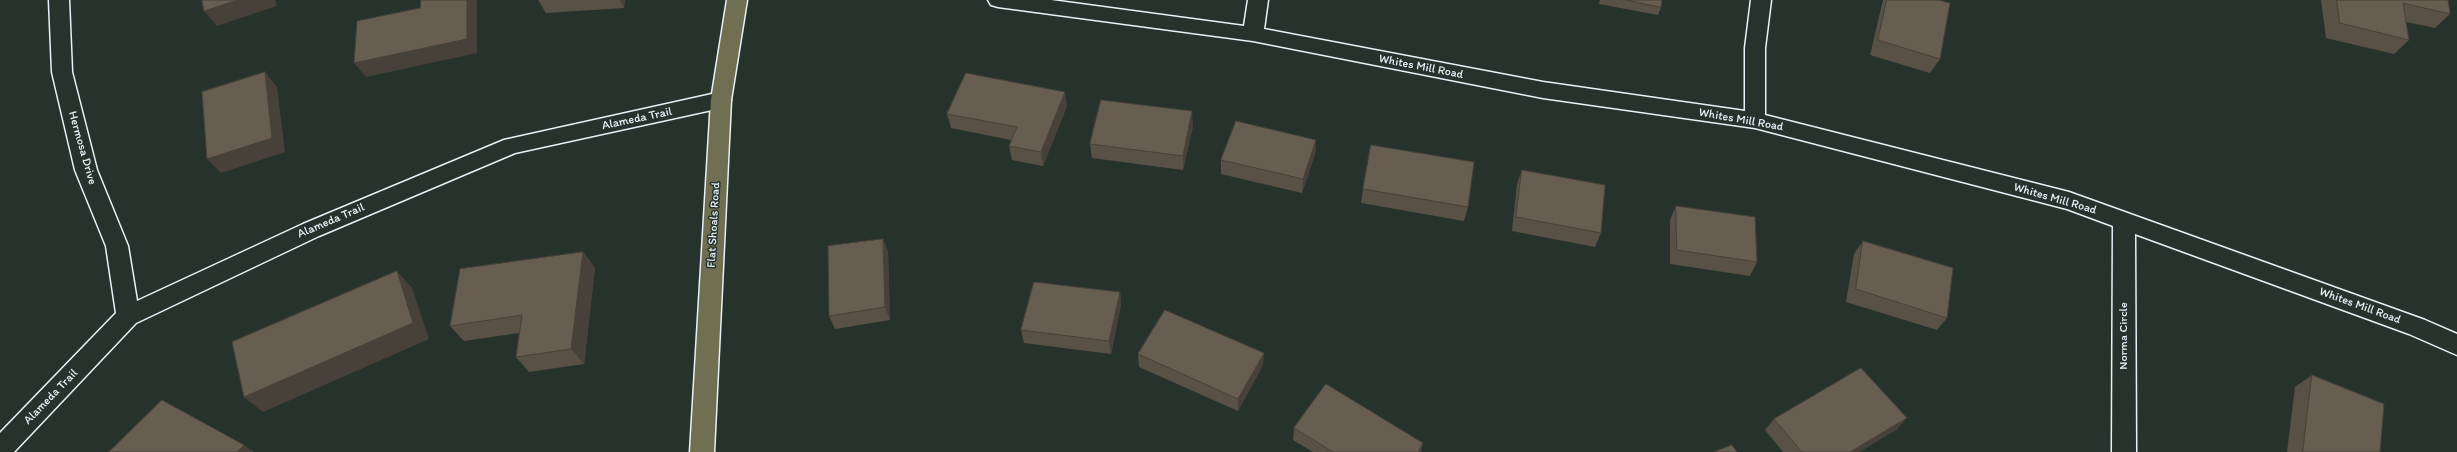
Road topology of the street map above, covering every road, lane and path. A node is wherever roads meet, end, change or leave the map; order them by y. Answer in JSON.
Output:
{"nodes":[{"id":1,"x":59,"y":0,"type":"edge"},
{"id":2,"x":737,"y":0,"type":"edge"},
{"id":3,"x":998,"y":0,"type":"edge"},
{"id":4,"x":1258,"y":0,"type":"edge"},
{"id":5,"x":1761,"y":0,"type":"edge"},
{"id":6,"x":1253,"y":34,"type":"junction"},
{"id":7,"x":721,"y":100,"type":"junction"},
{"id":8,"x":1755,"y":120,"type":"junction"},
{"id":9,"x":2124,"y":220,"type":"junction"},
{"id":10,"x":128,"y":316,"type":"junction"},
{"id":11,"x":2457,"y":345,"type":"edge"},
{"id":12,"x":0,"y":450,"type":"edge"},
{"id":13,"x":702,"y":452,"type":"edge"},
{"id":14,"x":2124,"y":452,"type":"edge"}],
"edges":[{"from":1,"to":10,"type":"street","name":"Hermosa Drive"},
{"from":2,"to":7,"type":"main road","name":"Flat Shoals Road"},
{"from":3,"to":6,"type":"street","name":"Whites Mill Road"},
{"from":4,"to":6,"type":"street"},
{"from":5,"to":8,"type":"street"},
{"from":6,"to":8,"type":"street","name":"Whites Mill Road"},
{"from":7,"to":10,"type":"street","name":"Alameda Trail"},
{"from":7,"to":13,"type":"main road","name":"Flat Shoals Road"},
{"from":8,"to":9,"type":"street","name":"Whites Mill Road"},
{"from":9,"to":11,"type":"street","name":"Whites Mill Road"},
{"from":9,"to":14,"type":"street","name":"Norma Circle"},
{"from":10,"to":12,"type":"street","name":"Alameda Trail"}]}
